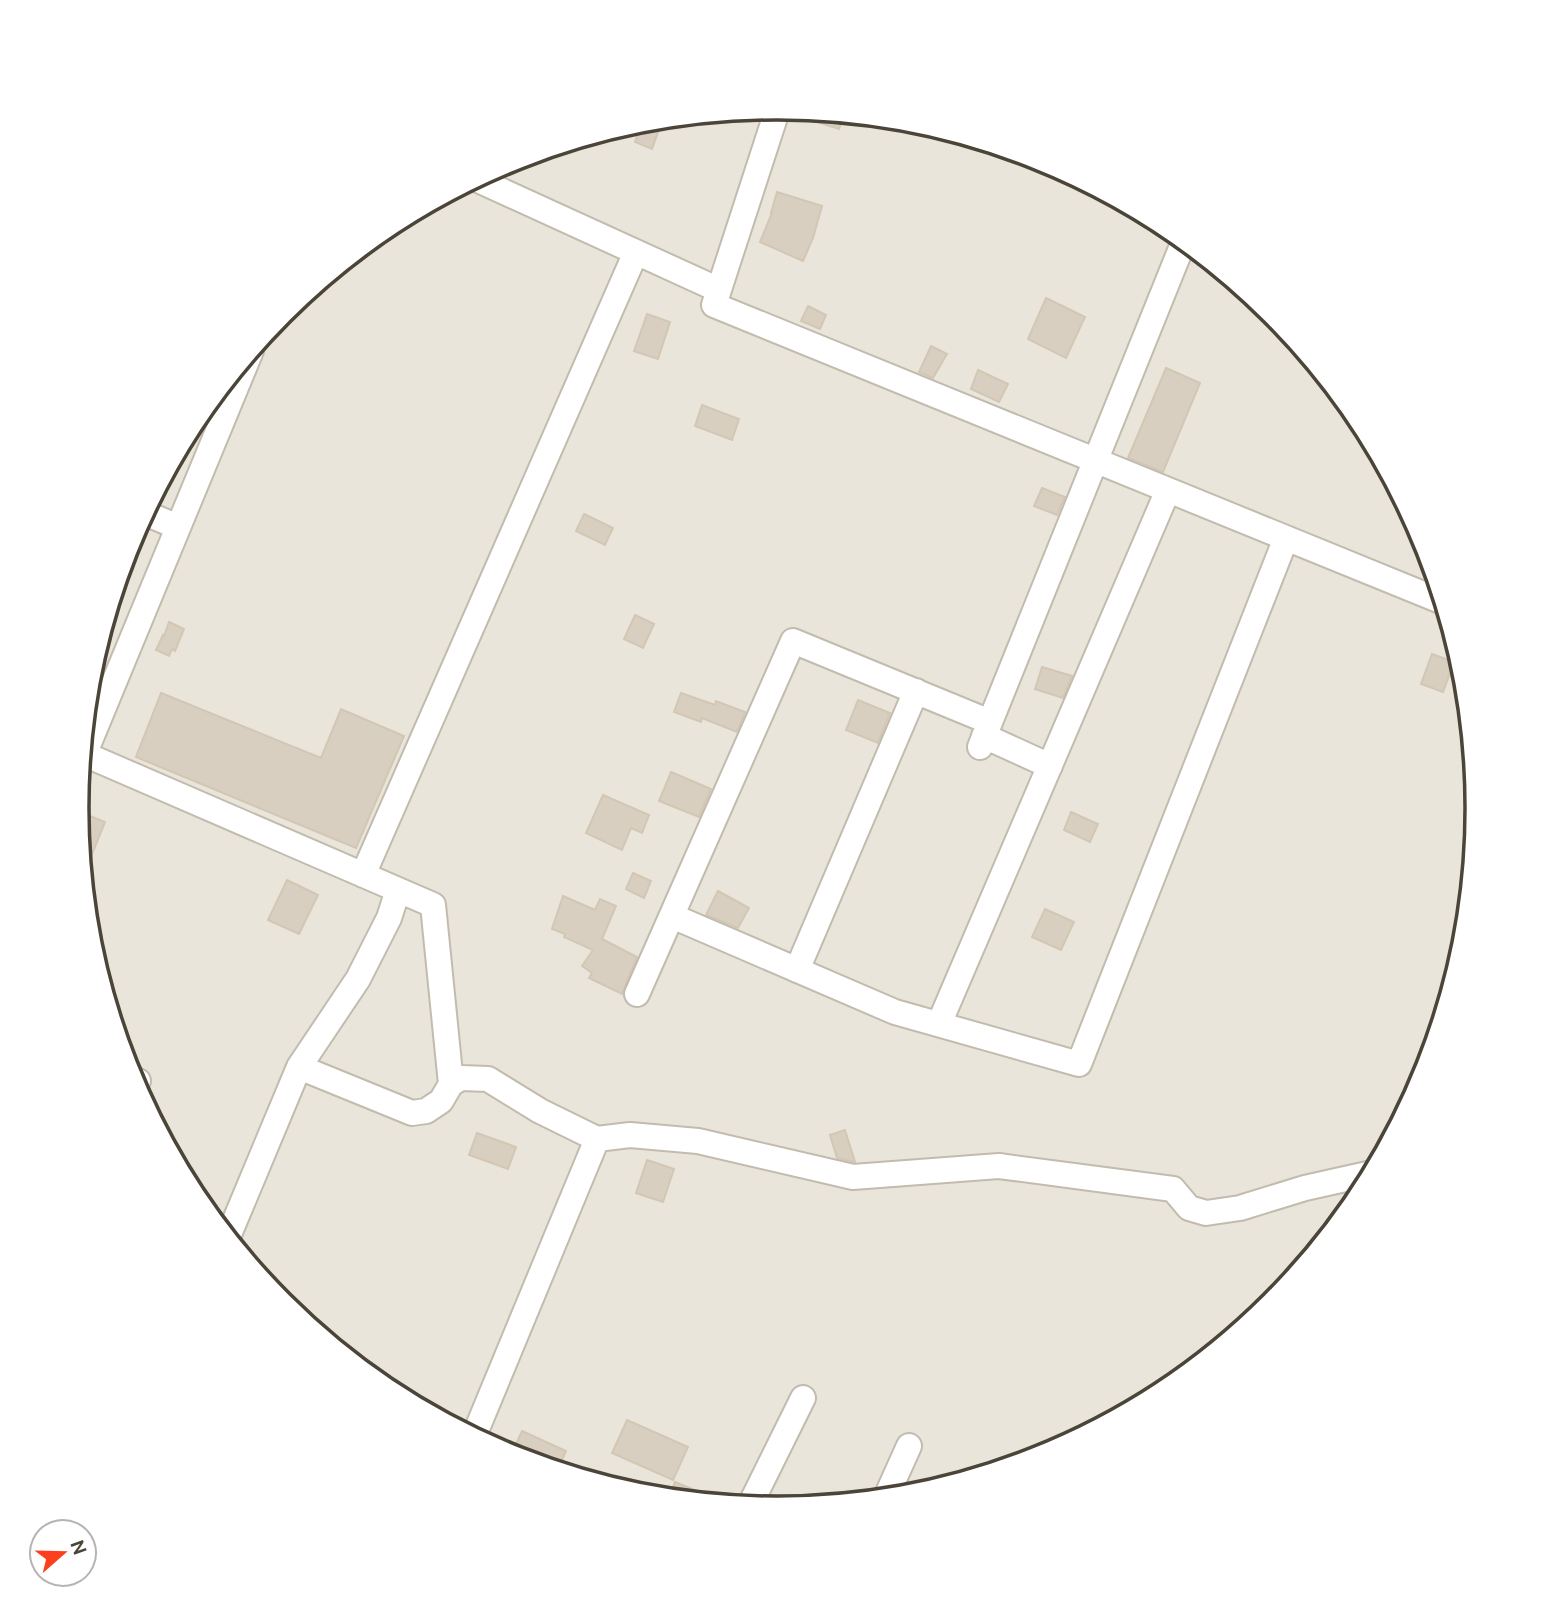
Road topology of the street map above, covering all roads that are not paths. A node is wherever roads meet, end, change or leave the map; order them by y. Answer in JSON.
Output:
{"nodes":[{"id":1,"x":774,"y":120,"type":"edge"},
{"id":2,"x":488,"y":184,"type":"edge"},
{"id":3,"x":1180,"y":251,"type":"edge"},
{"id":4,"x":636,"y":252,"type":"junction"},
{"id":5,"x":719,"y":290,"type":"junction"},
{"id":6,"x":239,"y":379,"type":"edge"},
{"id":7,"x":1096,"y":461,"type":"junction"},
{"id":8,"x":1168,"y":491,"type":"junction"},
{"id":9,"x":154,"y":517,"type":"edge"},
{"id":10,"x":178,"y":527,"type":"junction"},
{"id":11,"x":1286,"y":538,"type":"junction"},
{"id":12,"x":1429,"y":590,"type":"edge"},
{"id":13,"x":916,"y":691,"type":"junction"},
{"id":14,"x":94,"y":731,"type":"edge"},
{"id":15,"x":985,"y":735,"type":"junction"},
{"id":16,"x":91,"y":760,"type":"edge"},
{"id":17,"x":1049,"y":766,"type":"junction"},
{"id":18,"x":363,"y":875,"type":"junction"},
{"id":19,"x":398,"y":890,"type":"junction"},
{"id":20,"x":671,"y":916,"type":"junction"},
{"id":21,"x":797,"y":970,"type":"junction"},
{"id":22,"x":637,"y":994,"type":"dead end"},
{"id":23,"x":939,"y":1024,"type":"junction"},
{"id":24,"x":299,"y":1067,"type":"junction"},
{"id":25,"x":451,"y":1084,"type":"junction"},
{"id":26,"x":597,"y":1139,"type":"junction"},
{"id":27,"x":1358,"y":1176,"type":"edge"},
{"id":28,"x":232,"y":1228,"type":"edge"},
{"id":29,"x":803,"y":1398,"type":"dead end"},
{"id":30,"x":478,"y":1427,"type":"edge"},
{"id":31,"x":909,"y":1446,"type":"dead end"},
{"id":32,"x":891,"y":1486,"type":"edge"},
{"id":33,"x":755,"y":1495,"type":"edge"}],
"edges":[{"from":1,"to":5,"type":"street"},
{"from":2,"to":4,"type":"street"},
{"from":3,"to":7,"type":"street"},
{"from":4,"to":5,"type":"street"},
{"from":4,"to":18,"type":"street"},
{"from":5,"to":7,"type":"street"},
{"from":6,"to":10,"type":"street"},
{"from":7,"to":8,"type":"street"},
{"from":7,"to":15,"type":"street"},
{"from":8,"to":11,"type":"street"},
{"from":8,"to":17,"type":"street"},
{"from":9,"to":10,"type":"street"},
{"from":10,"to":14,"type":"street"},
{"from":11,"to":12,"type":"street"},
{"from":11,"to":23,"type":"street"},
{"from":13,"to":15,"type":"street"},
{"from":13,"to":20,"type":"street"},
{"from":13,"to":21,"type":"street"},
{"from":15,"to":17,"type":"street"},
{"from":16,"to":18,"type":"street"},
{"from":17,"to":23,"type":"street"},
{"from":18,"to":19,"type":"street"},
{"from":19,"to":24,"type":"street"},
{"from":19,"to":25,"type":"street"},
{"from":20,"to":21,"type":"street"},
{"from":20,"to":22,"type":"street"},
{"from":21,"to":23,"type":"street"},
{"from":24,"to":25,"type":"street"},
{"from":24,"to":28,"type":"street"},
{"from":25,"to":26,"type":"street"},
{"from":26,"to":27,"type":"street"},
{"from":26,"to":30,"type":"street"},
{"from":29,"to":33,"type":"street"},
{"from":31,"to":32,"type":"street"}]}
